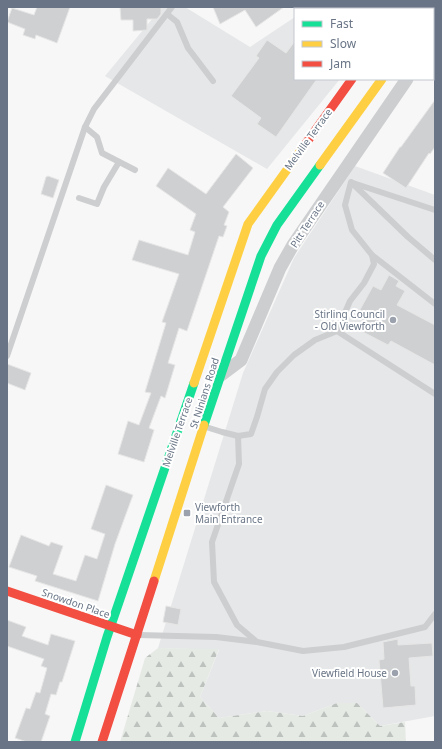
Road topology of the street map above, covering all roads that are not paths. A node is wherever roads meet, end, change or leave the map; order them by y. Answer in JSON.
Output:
{"nodes":[{"id":1,"x":172,"y":7,"type":"edge"},
{"id":2,"x":167,"y":14,"type":"junction"},
{"id":3,"x":351,"y":80,"type":"edge"},
{"id":4,"x":381,"y":80,"type":"edge"},
{"id":5,"x":406,"y":80,"type":"edge"},
{"id":6,"x":213,"y":81,"type":"dead end"},
{"id":7,"x":85,"y":127,"type":"junction"},
{"id":8,"x":119,"y":162,"type":"junction"},
{"id":9,"x":135,"y":170,"type":"dead end"},
{"id":10,"x":351,"y":182,"type":"junction"},
{"id":11,"x":79,"y":198,"type":"dead end"},
{"id":12,"x":435,"y":210,"type":"edge"},
{"id":13,"x":372,"y":255,"type":"junction"},
{"id":14,"x":435,"y":260,"type":"edge"},
{"id":15,"x":435,"y":304,"type":"edge"},
{"id":16,"x":338,"y":331,"type":"junction"},
{"id":17,"x":7,"y":356,"type":"edge"},
{"id":18,"x":221,"y":375,"type":"junction"},
{"id":19,"x":435,"y":394,"type":"edge"},
{"id":20,"x":204,"y":426,"type":"junction"},
{"id":21,"x":238,"y":436,"type":"junction"},
{"id":22,"x":7,"y":591,"type":"edge"},
{"id":23,"x":435,"y":614,"type":"edge"},
{"id":24,"x":111,"y":627,"type":"junction"},
{"id":25,"x":137,"y":635,"type":"junction"},
{"id":26,"x":257,"y":642,"type":"junction"},
{"id":27,"x":75,"y":742,"type":"edge"},
{"id":28,"x":102,"y":742,"type":"edge"}],
"edges":[{"from":1,"to":2,"type":"lane"},
{"from":2,"to":6,"type":"lane"},
{"from":2,"to":7,"type":"lane"},
{"from":3,"to":24,"type":"street","name":"Melville Terrace"},
{"from":4,"to":18,"type":"street","name":"St Ninians Road"},
{"from":5,"to":18,"type":"street","name":"Pitt Terrace"},
{"from":7,"to":8,"type":"lane"},
{"from":7,"to":17,"type":"lane"},
{"from":8,"to":9,"type":"lane"},
{"from":8,"to":11,"type":"lane"},
{"from":10,"to":12,"type":"lane"},
{"from":10,"to":13,"type":"lane"},
{"from":10,"to":14,"type":"lane"},
{"from":13,"to":15,"type":"lane"},
{"from":13,"to":16,"type":"lane"},
{"from":16,"to":19,"type":"lane"},
{"from":16,"to":21,"type":"lane"},
{"from":18,"to":20,"type":"street","name":"St Ninians Road"},
{"from":20,"to":21,"type":"lane"},
{"from":20,"to":25,"type":"street","name":"St Ninians Road"},
{"from":21,"to":26,"type":"lane"},
{"from":22,"to":24,"type":"street","name":"Snowdon Place"},
{"from":23,"to":26,"type":"lane"},
{"from":24,"to":25,"type":"street","name":"Snowdon Place"},
{"from":24,"to":27,"type":"street","name":"Melville Terrace"},
{"from":25,"to":26,"type":"lane"},
{"from":25,"to":28,"type":"street","name":"St Ninians Road"}]}
